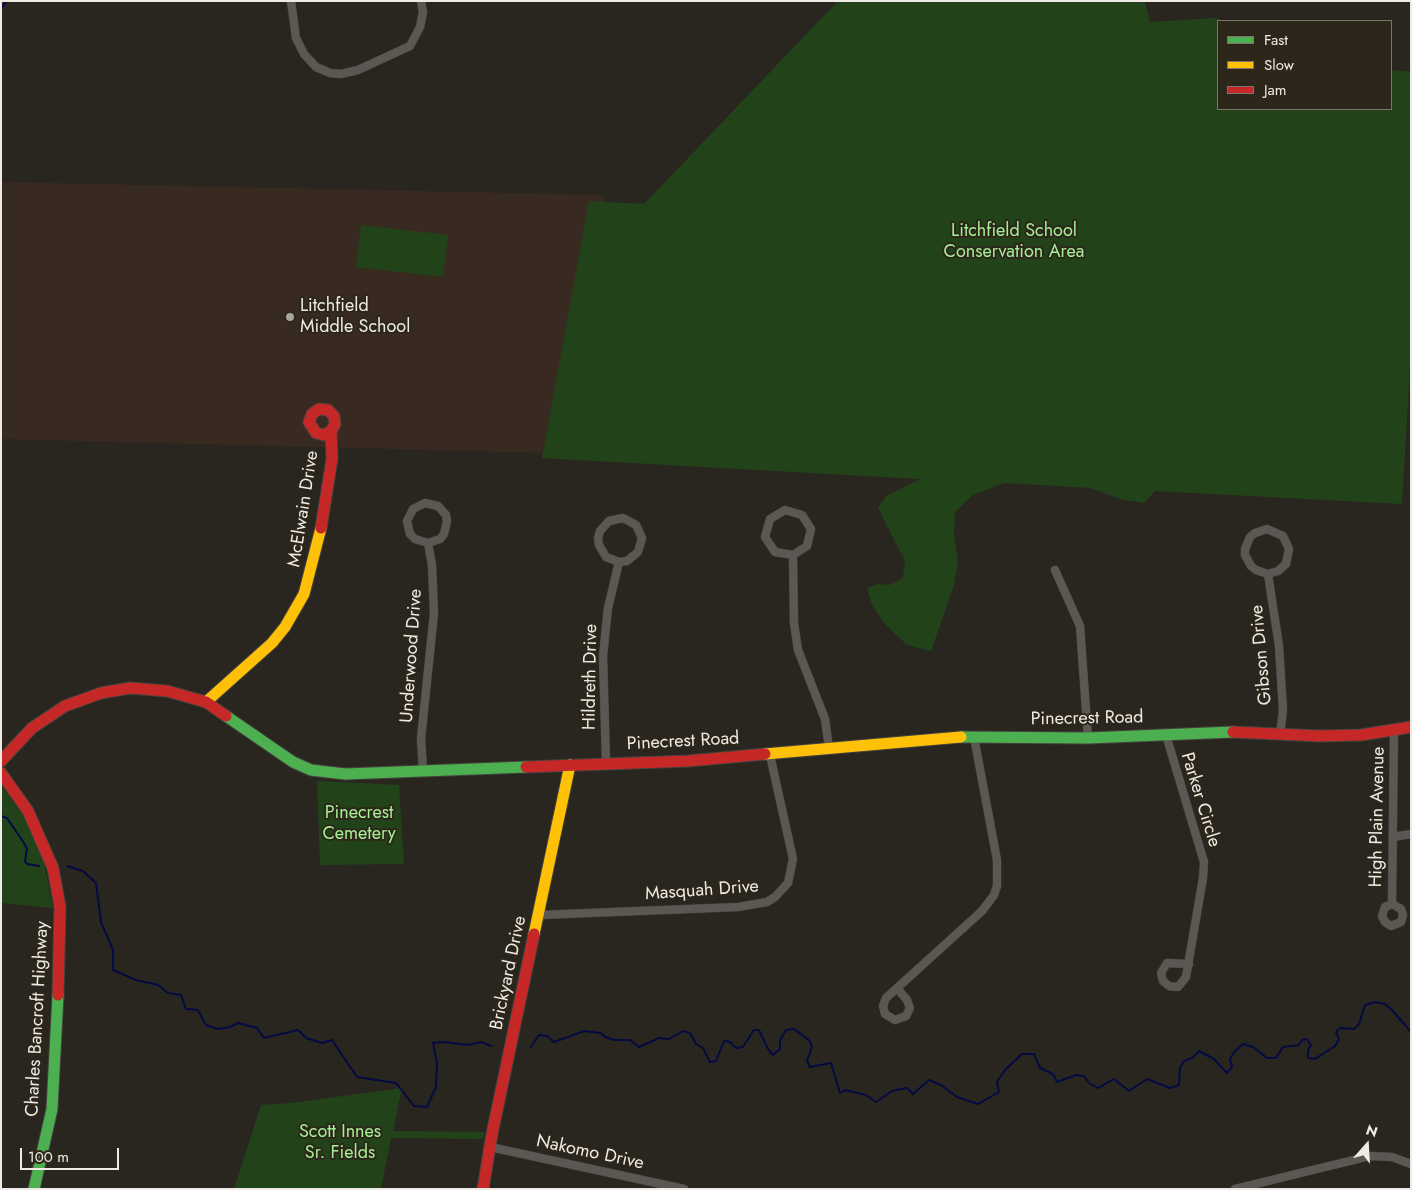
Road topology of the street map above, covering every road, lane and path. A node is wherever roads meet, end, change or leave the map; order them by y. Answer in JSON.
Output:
{"nodes":[{"id":1,"x":291,"y":1,"type":"edge"},
{"id":2,"x":421,"y":1,"type":"edge"},
{"id":3,"x":332,"y":431,"type":"dead end"},
{"id":4,"x":428,"y":543,"type":"junction"},
{"id":5,"x":793,"y":555,"type":"junction"},
{"id":6,"x":619,"y":562,"type":"junction"},
{"id":7,"x":1055,"y":570,"type":"dead end"},
{"id":8,"x":1268,"y":574,"type":"junction"},
{"id":9,"x":206,"y":702,"type":"junction"},
{"id":10,"x":1411,"y":727,"type":"edge"},
{"id":11,"x":1394,"y":731,"type":"junction"},
{"id":12,"x":1166,"y":735,"type":"junction"},
{"id":13,"x":1280,"y":735,"type":"junction"},
{"id":14,"x":974,"y":737,"type":"junction"},
{"id":15,"x":1088,"y":738,"type":"junction"},
{"id":16,"x":829,"y":748,"type":"junction"},
{"id":17,"x":770,"y":755,"type":"junction"},
{"id":18,"x":1,"y":761,"type":"edge"},
{"id":19,"x":606,"y":763,"type":"junction"},
{"id":20,"x":570,"y":765,"type":"junction"},
{"id":21,"x":423,"y":771,"type":"junction"},
{"id":22,"x":1,"y":773,"type":"edge"},
{"id":23,"x":1411,"y":834,"type":"edge"},
{"id":24,"x":1393,"y":837,"type":"junction"},
{"id":25,"x":1392,"y":904,"type":"dead end"},
{"id":26,"x":539,"y":915,"type":"junction"},
{"id":27,"x":1189,"y":964,"type":"dead end"},
{"id":28,"x":897,"y":988,"type":"dead end"},
{"id":29,"x":490,"y":1147,"type":"junction"},
{"id":30,"x":1411,"y":1164,"type":"edge"},
{"id":31,"x":34,"y":1189,"type":"edge"},
{"id":32,"x":483,"y":1189,"type":"edge"},
{"id":33,"x":684,"y":1189,"type":"edge"},
{"id":34,"x":1235,"y":1189,"type":"edge"}],
"edges":[{"from":1,"to":2,"type":"street"},
{"from":3,"to":9,"type":"street","name":"McElwain Drive"},
{"from":4,"to":4,"type":"street"},
{"from":4,"to":21,"type":"street","name":"Underwood Drive"},
{"from":5,"to":5,"type":"street"},
{"from":5,"to":16,"type":"street"},
{"from":6,"to":6,"type":"street"},
{"from":6,"to":19,"type":"street","name":"Hildreth Drive"},
{"from":7,"to":15,"type":"street"},
{"from":8,"to":8,"type":"street"},
{"from":8,"to":13,"type":"street","name":"Gibson Drive"},
{"from":9,"to":18,"type":"street","name":"Pinecrest Road"},
{"from":9,"to":21,"type":"street","name":"Pinecrest Road"},
{"from":10,"to":11,"type":"street","name":"Pinecrest Road"},
{"from":11,"to":13,"type":"street","name":"Pinecrest Road"},
{"from":11,"to":24,"type":"street","name":"High Plain Avenue"},
{"from":12,"to":13,"type":"street","name":"Pinecrest Road"},
{"from":12,"to":15,"type":"street","name":"Pinecrest Road"},
{"from":12,"to":27,"type":"street","name":"Parker Circle"},
{"from":14,"to":15,"type":"street","name":"Pinecrest Road"},
{"from":14,"to":16,"type":"street","name":"Pinecrest Road"},
{"from":14,"to":28,"type":"street"},
{"from":16,"to":17,"type":"street","name":"Pinecrest Road"},
{"from":17,"to":19,"type":"street","name":"Pinecrest Road"},
{"from":17,"to":26,"type":"street","name":"Masquah Drive"},
{"from":19,"to":20,"type":"street","name":"Pinecrest Road"},
{"from":20,"to":21,"type":"street","name":"Pinecrest Road"},
{"from":20,"to":26,"type":"street","name":"Brickyard Drive"},
{"from":22,"to":31,"type":"street","name":"Charles Bancroft Highway"},
{"from":23,"to":24,"type":"street"},
{"from":24,"to":25,"type":"street","name":"High Plain Avenue"},
{"from":26,"to":29,"type":"street","name":"Brickyard Drive"},
{"from":29,"to":32,"type":"street","name":"Brickyard Drive"},
{"from":29,"to":33,"type":"street","name":"Nakomo Drive"},
{"from":30,"to":34,"type":"street"}]}
